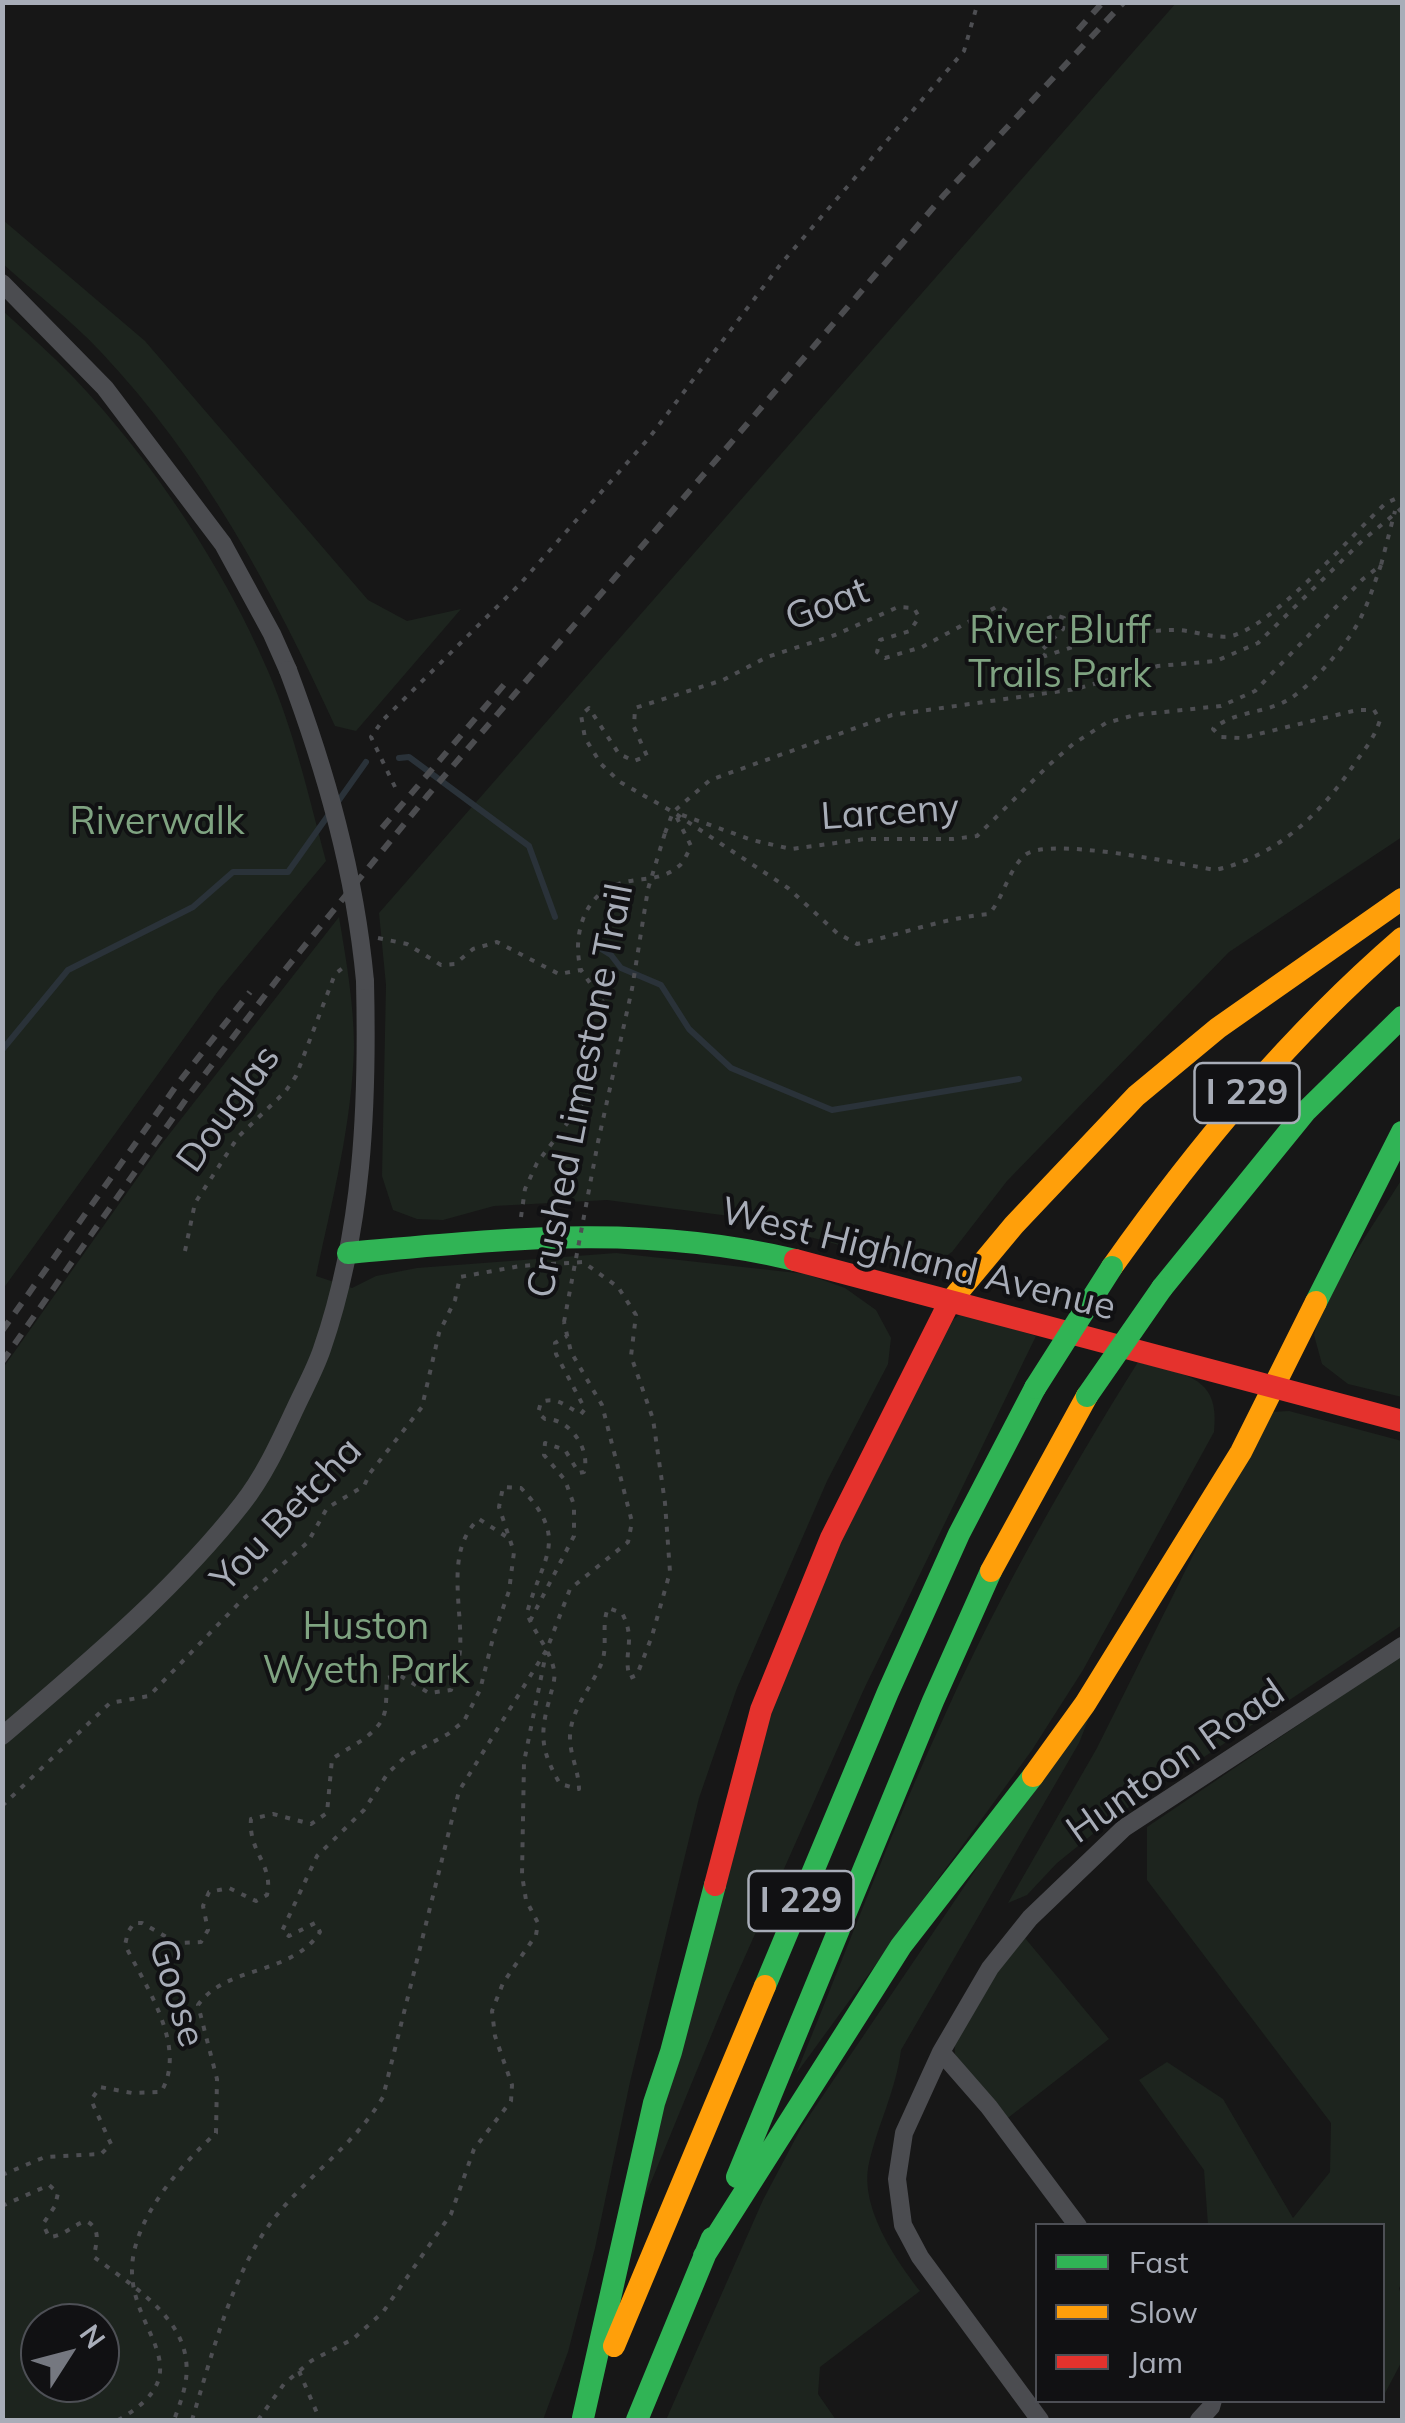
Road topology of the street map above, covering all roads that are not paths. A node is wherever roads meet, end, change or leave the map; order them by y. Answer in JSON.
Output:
{"nodes":[{"id":1,"x":2,"y":282,"type":"edge"},
{"id":2,"x":1402,"y":899,"type":"edge"},
{"id":3,"x":1402,"y":938,"type":"edge"},
{"id":4,"x":1402,"y":1016,"type":"edge"},
{"id":5,"x":1402,"y":1132,"type":"edge"},
{"id":6,"x":348,"y":1253,"type":"junction"},
{"id":7,"x":950,"y":1302,"type":"junction"},
{"id":8,"x":1275,"y":1386,"type":"junction"},
{"id":9,"x":1402,"y":1421,"type":"edge"},
{"id":10,"x":1402,"y":1646,"type":"edge"},
{"id":11,"x":2,"y":1736,"type":"edge"},
{"id":12,"x":942,"y":2052,"type":"junction"},
{"id":13,"x":1076,"y":2223,"type":"edge"},
{"id":14,"x":704,"y":2256,"type":"junction"},
{"id":15,"x":583,"y":2420,"type":"edge"},
{"id":16,"x":637,"y":2420,"type":"edge"},
{"id":17,"x":1040,"y":2420,"type":"edge"}],
"edges":[{"from":1,"to":6,"type":"street","bridge":true},
{"from":2,"to":7,"type":"main road"},
{"from":3,"to":15,"type":"main road","number":"I 229","bridge":true},
{"from":4,"to":14,"type":"main road","number":"I 229","bridge":true},
{"from":5,"to":8,"type":"main road"},
{"from":6,"to":7,"type":"main road","name":"West Highland Avenue"},
{"from":6,"to":11,"type":"street"},
{"from":7,"to":8,"type":"main road","name":"West Highland Avenue"},
{"from":7,"to":15,"type":"main road"},
{"from":8,"to":9,"type":"main road","name":"West Highland Avenue"},
{"from":8,"to":14,"type":"main road"},
{"from":10,"to":12,"type":"street","name":"Huntoon Road"},
{"from":12,"to":13,"type":"street"},
{"from":12,"to":17,"type":"street","name":"Huntoon Road"},
{"from":14,"to":16,"type":"main road","number":"I 229"}]}
